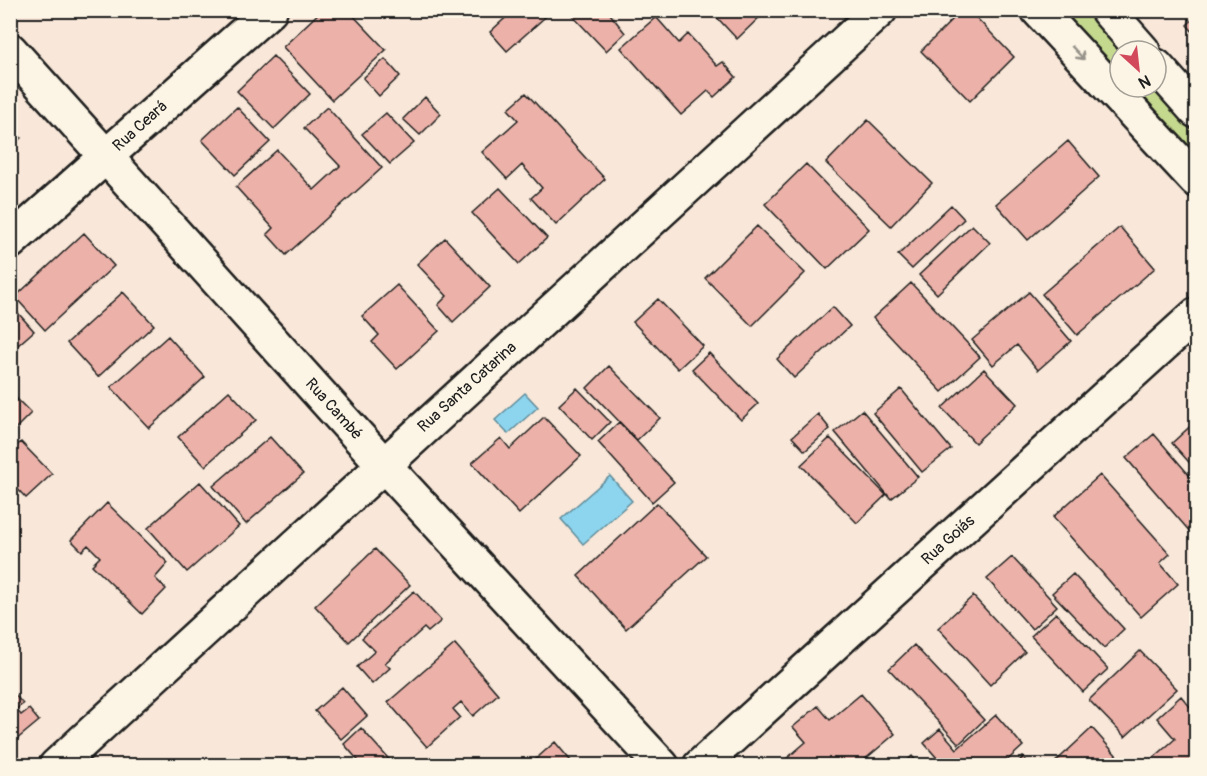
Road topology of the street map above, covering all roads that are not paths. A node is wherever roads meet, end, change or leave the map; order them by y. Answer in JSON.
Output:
{"nodes":[{"id":1,"x":270,"y":10,"type":"edge"},
{"id":2,"x":880,"y":10,"type":"edge"},
{"id":3,"x":1038,"y":10,"type":"edge"},
{"id":4,"x":1107,"y":10,"type":"edge"},
{"id":5,"x":1132,"y":39,"type":"edge"},
{"id":6,"x":10,"y":50,"type":"edge"},
{"id":7,"x":1168,"y":79,"type":"edge"},
{"id":8,"x":1197,"y":111,"type":"edge"},
{"id":9,"x":107,"y":156,"type":"junction"},
{"id":10,"x":1197,"y":180,"type":"edge"},
{"id":11,"x":10,"y":242,"type":"edge"},
{"id":12,"x":1197,"y":315,"type":"edge"},
{"id":13,"x":383,"y":464,"type":"junction"},
{"id":14,"x":56,"y":765,"type":"edge"},
{"id":15,"x":662,"y":765,"type":"edge"},
{"id":16,"x":700,"y":765,"type":"edge"}],
"edges":[{"from":1,"to":9,"type":"street","name":"Rua Ceará"},
{"from":2,"to":13,"type":"street","name":"Rua Santa Catarina"},
{"from":3,"to":10,"type":"street","one_way":true},
{"from":4,"to":5,"type":"street"},
{"from":6,"to":9,"type":"street","name":"Rua Cambé"},
{"from":7,"to":8,"type":"street"},
{"from":9,"to":11,"type":"street","name":"Rua Ceará"},
{"from":9,"to":13,"type":"street","name":"Rua Cambé"},
{"from":12,"to":16,"type":"street","name":"Rua Goiás"},
{"from":13,"to":14,"type":"street","name":"Rua Santa Catarina"},
{"from":13,"to":15,"type":"street","name":"Rua Cambé"}]}
